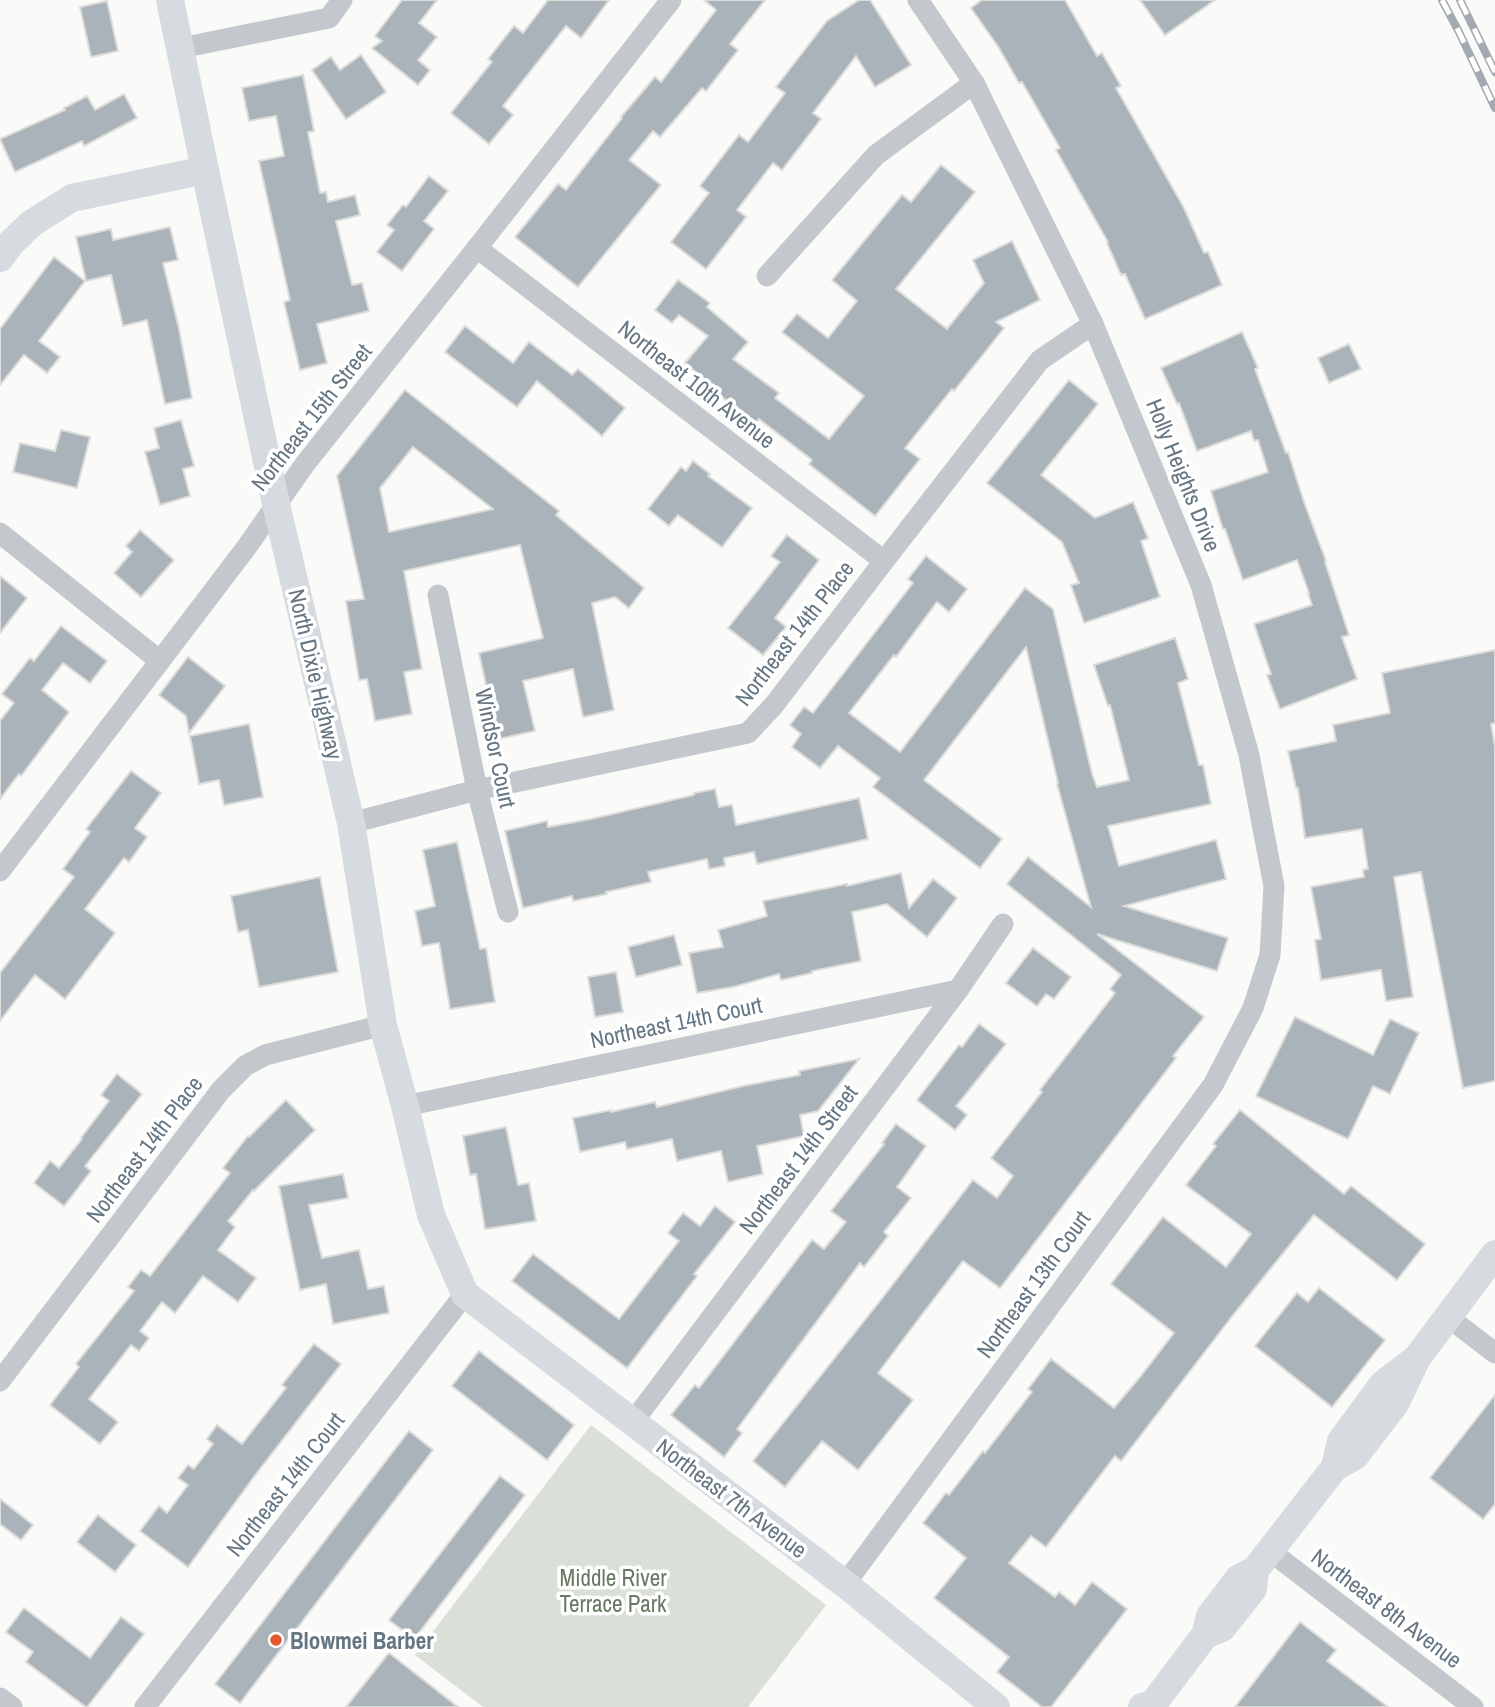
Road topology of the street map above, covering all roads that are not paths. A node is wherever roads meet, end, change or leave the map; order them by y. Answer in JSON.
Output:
{"nodes":[{"id":1,"x":170,"y":0,"type":"edge"},
{"id":2,"x":342,"y":0,"type":"edge"},
{"id":3,"x":671,"y":0,"type":"edge"},
{"id":4,"x":918,"y":0,"type":"edge"},
{"id":5,"x":181,"y":48,"type":"junction"},
{"id":6,"x":974,"y":83,"type":"junction"},
{"id":7,"x":205,"y":170,"type":"junction"},
{"id":8,"x":477,"y":248,"type":"junction"},
{"id":9,"x":0,"y":258,"type":"edge"},
{"id":10,"x":767,"y":276,"type":"dead end"},
{"id":11,"x":1093,"y":324,"type":"junction"},
{"id":12,"x":276,"y":504,"type":"junction"},
{"id":13,"x":0,"y":533,"type":"edge"},
{"id":14,"x":884,"y":561,"type":"junction"},
{"id":15,"x":438,"y":595,"type":"dead end"},
{"id":16,"x":160,"y":661,"type":"junction"},
{"id":17,"x":477,"y":790,"type":"junction"},
{"id":18,"x":351,"y":823,"type":"junction"},
{"id":19,"x":0,"y":871,"type":"edge"},
{"id":20,"x":508,"y":912,"type":"dead end"},
{"id":21,"x":1003,"y":924,"type":"dead end"},
{"id":22,"x":958,"y":990,"type":"junction"},
{"id":23,"x":1253,"y":1009,"type":"joint"},
{"id":24,"x":383,"y":1025,"type":"junction"},
{"id":25,"x":405,"y":1106,"type":"junction"},
{"id":26,"x":1495,"y":1254,"type":"edge"},
{"id":27,"x":465,"y":1294,"type":"junction"},
{"id":28,"x":1448,"y":1317,"type":"junction"},
{"id":29,"x":1495,"y":1353,"type":"edge"},
{"id":30,"x":0,"y":1381,"type":"edge"},
{"id":31,"x":632,"y":1423,"type":"junction"},
{"id":32,"x":1262,"y":1561,"type":"junction"},
{"id":33,"x":845,"y":1584,"type":"junction"},
{"id":34,"x":0,"y":1698,"type":"edge"},
{"id":35,"x":1150,"y":1706,"type":"edge"},
{"id":36,"x":12,"y":1707,"type":"edge"},
{"id":37,"x":145,"y":1707,"type":"edge"},
{"id":38,"x":996,"y":1707,"type":"edge"},
{"id":39,"x":1473,"y":1707,"type":"edge"}],
"edges":[{"from":1,"to":5,"type":"street","name":"North Dixie Highway"},
{"from":2,"to":5,"type":"street"},
{"from":3,"to":8,"type":"street","name":"Northeast 15th Street"},
{"from":4,"to":6,"type":"street","name":"Holly Heights Drive"},
{"from":5,"to":7,"type":"street","name":"North Dixie Highway"},
{"from":6,"to":10,"type":"street"},
{"from":6,"to":11,"type":"street","name":"Holly Heights Drive"},
{"from":7,"to":9,"type":"street"},
{"from":7,"to":12,"type":"street","name":"North Dixie Highway"},
{"from":8,"to":12,"type":"street","name":"Northeast 15th Street"},
{"from":8,"to":14,"type":"street","name":"Northeast 10th Avenue"},
{"from":11,"to":14,"type":"street","name":"Northeast 14th Place"},
{"from":11,"to":23,"type":"street","name":"Holly Heights Drive"},
{"from":12,"to":16,"type":"street","name":"Northeast 15th Street"},
{"from":12,"to":18,"type":"street","name":"North Dixie Highway"},
{"from":13,"to":16,"type":"street"},
{"from":14,"to":17,"type":"street","name":"Northeast 14th Place"},
{"from":15,"to":17,"type":"street","name":"Windsor Court"},
{"from":16,"to":19,"type":"street","name":"Northeast 15th Street"},
{"from":17,"to":18,"type":"street","name":"Northeast 14th Place"},
{"from":17,"to":20,"type":"street","name":"Windsor Court"},
{"from":18,"to":24,"type":"street","name":"North Dixie Highway"},
{"from":21,"to":22,"type":"street","name":"Northeast 14th Street"},
{"from":22,"to":25,"type":"street","name":"Northeast 14th Court"},
{"from":22,"to":31,"type":"street","name":"Northeast 14th Street"},
{"from":23,"to":33,"type":"street","name":"Northeast 13th Court"},
{"from":24,"to":25,"type":"street","name":"North Dixie Highway"},
{"from":24,"to":30,"type":"street","name":"Northeast 14th Place"},
{"from":25,"to":27,"type":"street","name":"North Dixie Highway"},
{"from":26,"to":28,"type":"street"},
{"from":27,"to":31,"type":"street","name":"Northeast 7th Avenue"},
{"from":27,"to":37,"type":"street","name":"Northeast 14th Court"},
{"from":28,"to":29,"type":"street"},
{"from":28,"to":32,"type":"street"},
{"from":31,"to":33,"type":"street","name":"Northeast 7th Avenue"},
{"from":32,"to":35,"type":"street"},
{"from":32,"to":39,"type":"street","name":"Northeast 8th Avenue"},
{"from":33,"to":38,"type":"street","name":"Northeast 7th Avenue"},
{"from":34,"to":36,"type":"street"}]}
